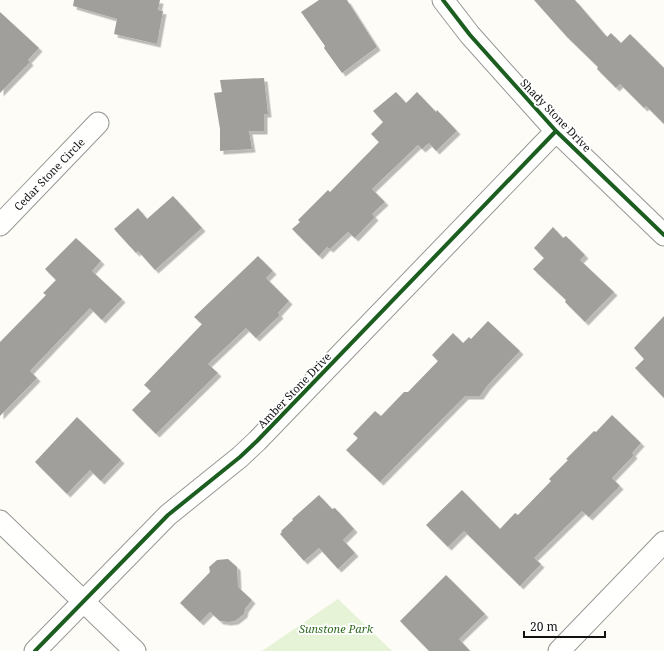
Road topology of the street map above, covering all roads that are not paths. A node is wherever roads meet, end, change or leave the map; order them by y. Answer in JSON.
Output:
{"nodes":[{"id":1,"x":443,"y":0,"type":"edge"},
{"id":2,"x":98,"y":123,"type":"dead end"},
{"id":3,"x":556,"y":131,"type":"junction"},
{"id":4,"x":0,"y":225,"type":"edge"},
{"id":5,"x":664,"y":235,"type":"edge"},
{"id":6,"x":0,"y":521,"type":"edge"},
{"id":7,"x":664,"y":542,"type":"edge"},
{"id":8,"x":82,"y":600,"type":"junction"},
{"id":9,"x":34,"y":651,"type":"edge"},
{"id":10,"x":135,"y":651,"type":"edge"},
{"id":11,"x":559,"y":651,"type":"edge"}],
"edges":[{"from":1,"to":3,"type":"street","name":"Shady Stone Drive"},
{"from":2,"to":4,"type":"street","name":"Cedar Stone Circle"},
{"from":3,"to":5,"type":"street","name":"Shady Stone Drive"},
{"from":3,"to":8,"type":"street","name":"Amber Stone Drive"},
{"from":6,"to":8,"type":"street"},
{"from":7,"to":11,"type":"street"},
{"from":8,"to":9,"type":"street","name":"Amber Stone Drive"},
{"from":8,"to":10,"type":"street"}]}
